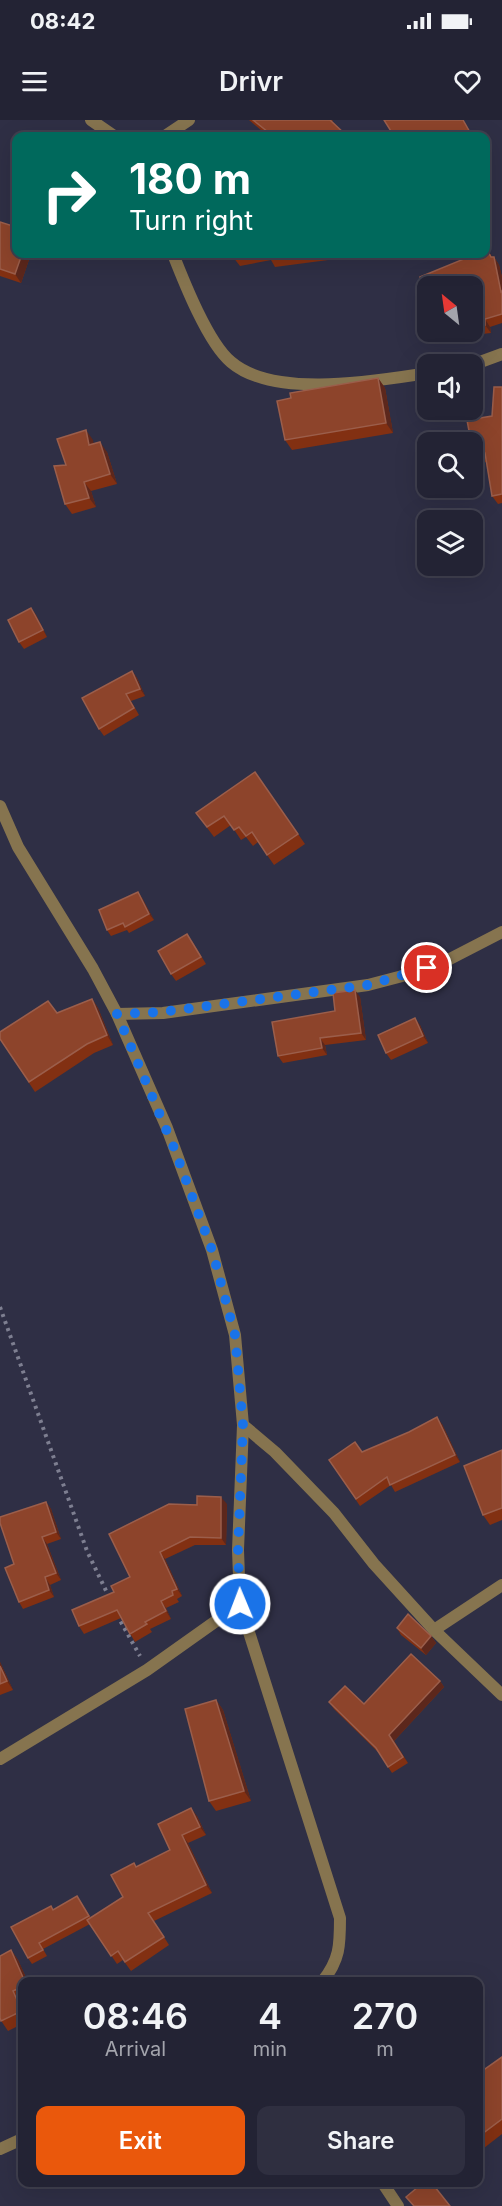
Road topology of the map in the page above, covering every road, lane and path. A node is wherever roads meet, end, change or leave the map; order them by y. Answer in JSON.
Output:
{"nodes":[{"id":1,"x":91,"y":120,"type":"edge"},
{"id":2,"x":189,"y":120,"type":"edge"},
{"id":3,"x":108,"y":132,"type":"edge"},
{"id":4,"x":171,"y":132,"type":"edge"},
{"id":5,"x":175,"y":258,"type":"edge"},
{"id":6,"x":502,"y":354,"type":"edge"},
{"id":7,"x":483,"y":361,"type":"edge"},
{"id":8,"x":417,"y":374,"type":"edge"},
{"id":9,"x":0,"y":806,"type":"edge"},
{"id":10,"x":502,"y":932,"type":"edge"},
{"id":11,"x":117,"y":1014,"type":"junction"},
{"id":12,"x":0,"y":1306,"type":"edge"},
{"id":13,"x":243,"y":1425,"type":"junction"},
{"id":14,"x":502,"y":1585,"type":"edge"},
{"id":15,"x":240,"y":1604,"type":"junction"},
{"id":16,"x":434,"y":1630,"type":"junction"},
{"id":17,"x":147,"y":1670,"type":"junction"},
{"id":18,"x":502,"y":1695,"type":"edge"},
{"id":19,"x":0,"y":1759,"type":"edge"},
{"id":20,"x":326,"y":1977,"type":"edge"},
{"id":21,"x":18,"y":2141,"type":"edge"},
{"id":22,"x":0,"y":2149,"type":"edge"},
{"id":23,"x":385,"y":2187,"type":"edge"},
{"id":24,"x":398,"y":2206,"type":"edge"}],
"edges":[{"from":1,"to":3,"type":"street"},
{"from":2,"to":4,"type":"street"},
{"from":5,"to":8,"type":"street"},
{"from":6,"to":7,"type":"street"},
{"from":9,"to":11,"type":"street"},
{"from":10,"to":11,"type":"street"},
{"from":11,"to":13,"type":"street"},
{"from":12,"to":17,"type":"path"},
{"from":13,"to":15,"type":"street"},
{"from":13,"to":16,"type":"street"},
{"from":14,"to":16,"type":"street"},
{"from":15,"to":17,"type":"street"},
{"from":15,"to":20,"type":"street"},
{"from":16,"to":18,"type":"street"},
{"from":17,"to":19,"type":"street"},
{"from":21,"to":22,"type":"street"},
{"from":23,"to":24,"type":"street"}]}
